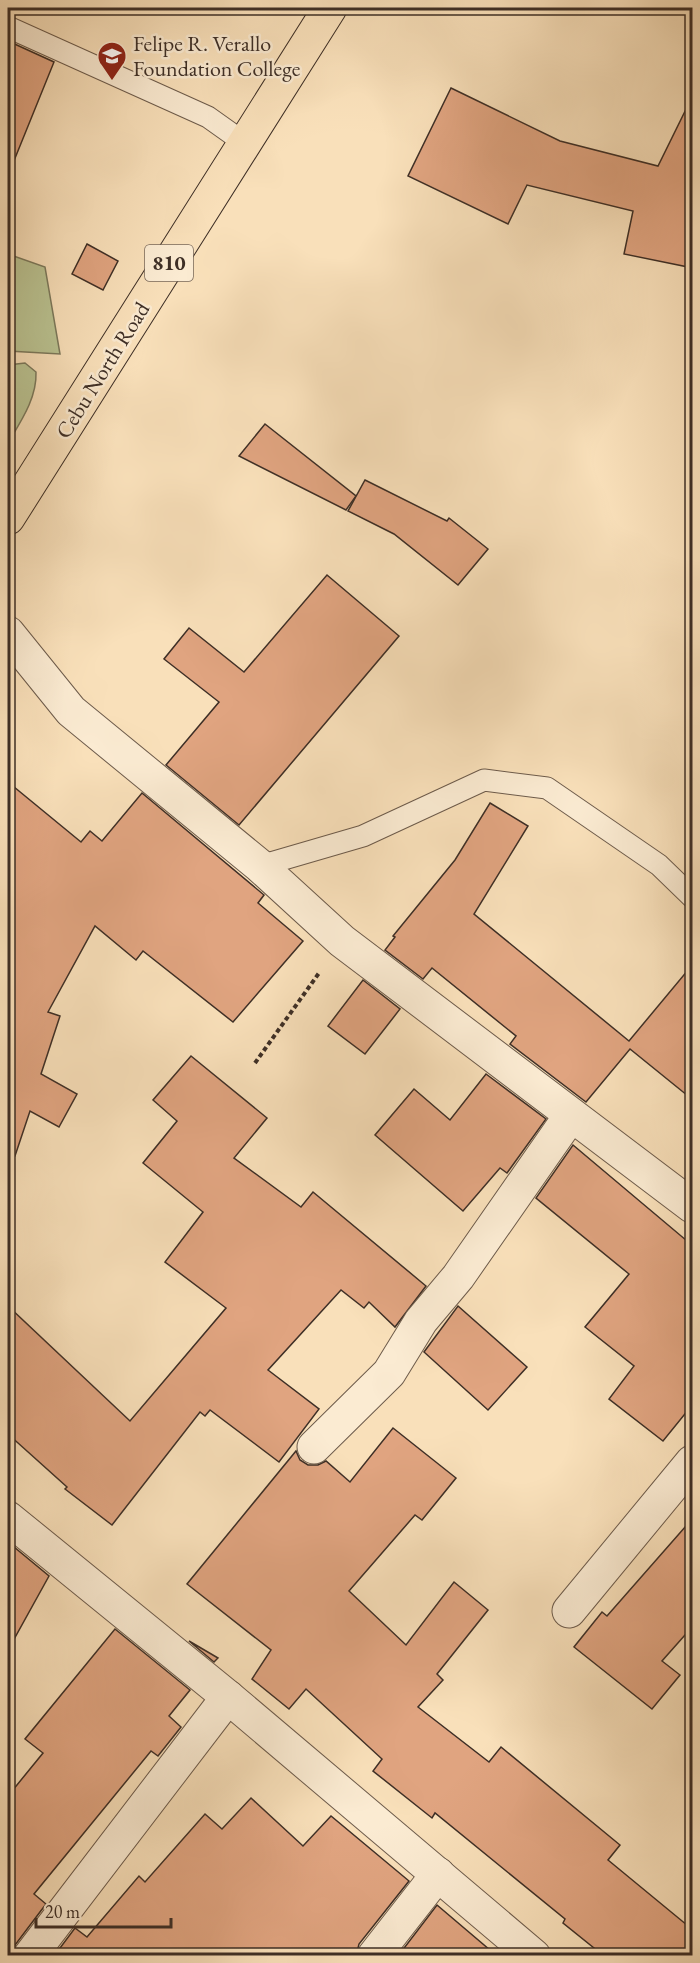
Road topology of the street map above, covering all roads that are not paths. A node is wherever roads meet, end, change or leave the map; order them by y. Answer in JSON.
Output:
{"nodes":[{"id":1,"x":330,"y":8,"type":"edge"},
{"id":2,"x":8,"y":27,"type":"edge"},
{"id":3,"x":246,"y":144,"type":"junction"},
{"id":4,"x":8,"y":518,"type":"edge"},
{"id":5,"x":8,"y":633,"type":"edge"},
{"id":6,"x":260,"y":866,"type":"junction"},
{"id":7,"x":693,"y":897,"type":"edge"},
{"id":8,"x":572,"y":1115,"type":"junction"},
{"id":9,"x":693,"y":1206,"type":"edge"},
{"id":10,"x":314,"y":1447,"type":"dead end"},
{"id":11,"x":693,"y":1462,"type":"edge"},
{"id":12,"x":8,"y":1518,"type":"edge"},
{"id":13,"x":569,"y":1611,"type":"dead end"},
{"id":14,"x":228,"y":1697,"type":"junction"},
{"id":15,"x":438,"y":1874,"type":"junction"},
{"id":16,"x":30,"y":1956,"type":"edge"},
{"id":17,"x":375,"y":1956,"type":"edge"},
{"id":18,"x":534,"y":1956,"type":"edge"}],
"edges":[{"from":1,"to":3,"type":"highway","name":"Cebu North Road","number":"810"},
{"from":2,"to":3,"type":"lane"},
{"from":3,"to":4,"type":"highway","name":"Cebu North Road","number":"810"},
{"from":5,"to":6,"type":"street"},
{"from":6,"to":7,"type":"lane"},
{"from":6,"to":8,"type":"street"},
{"from":8,"to":9,"type":"street"},
{"from":8,"to":10,"type":"street"},
{"from":11,"to":13,"type":"street"},
{"from":12,"to":14,"type":"street"},
{"from":14,"to":15,"type":"street"},
{"from":14,"to":16,"type":"street"},
{"from":15,"to":17,"type":"street"},
{"from":15,"to":18,"type":"street"}]}
